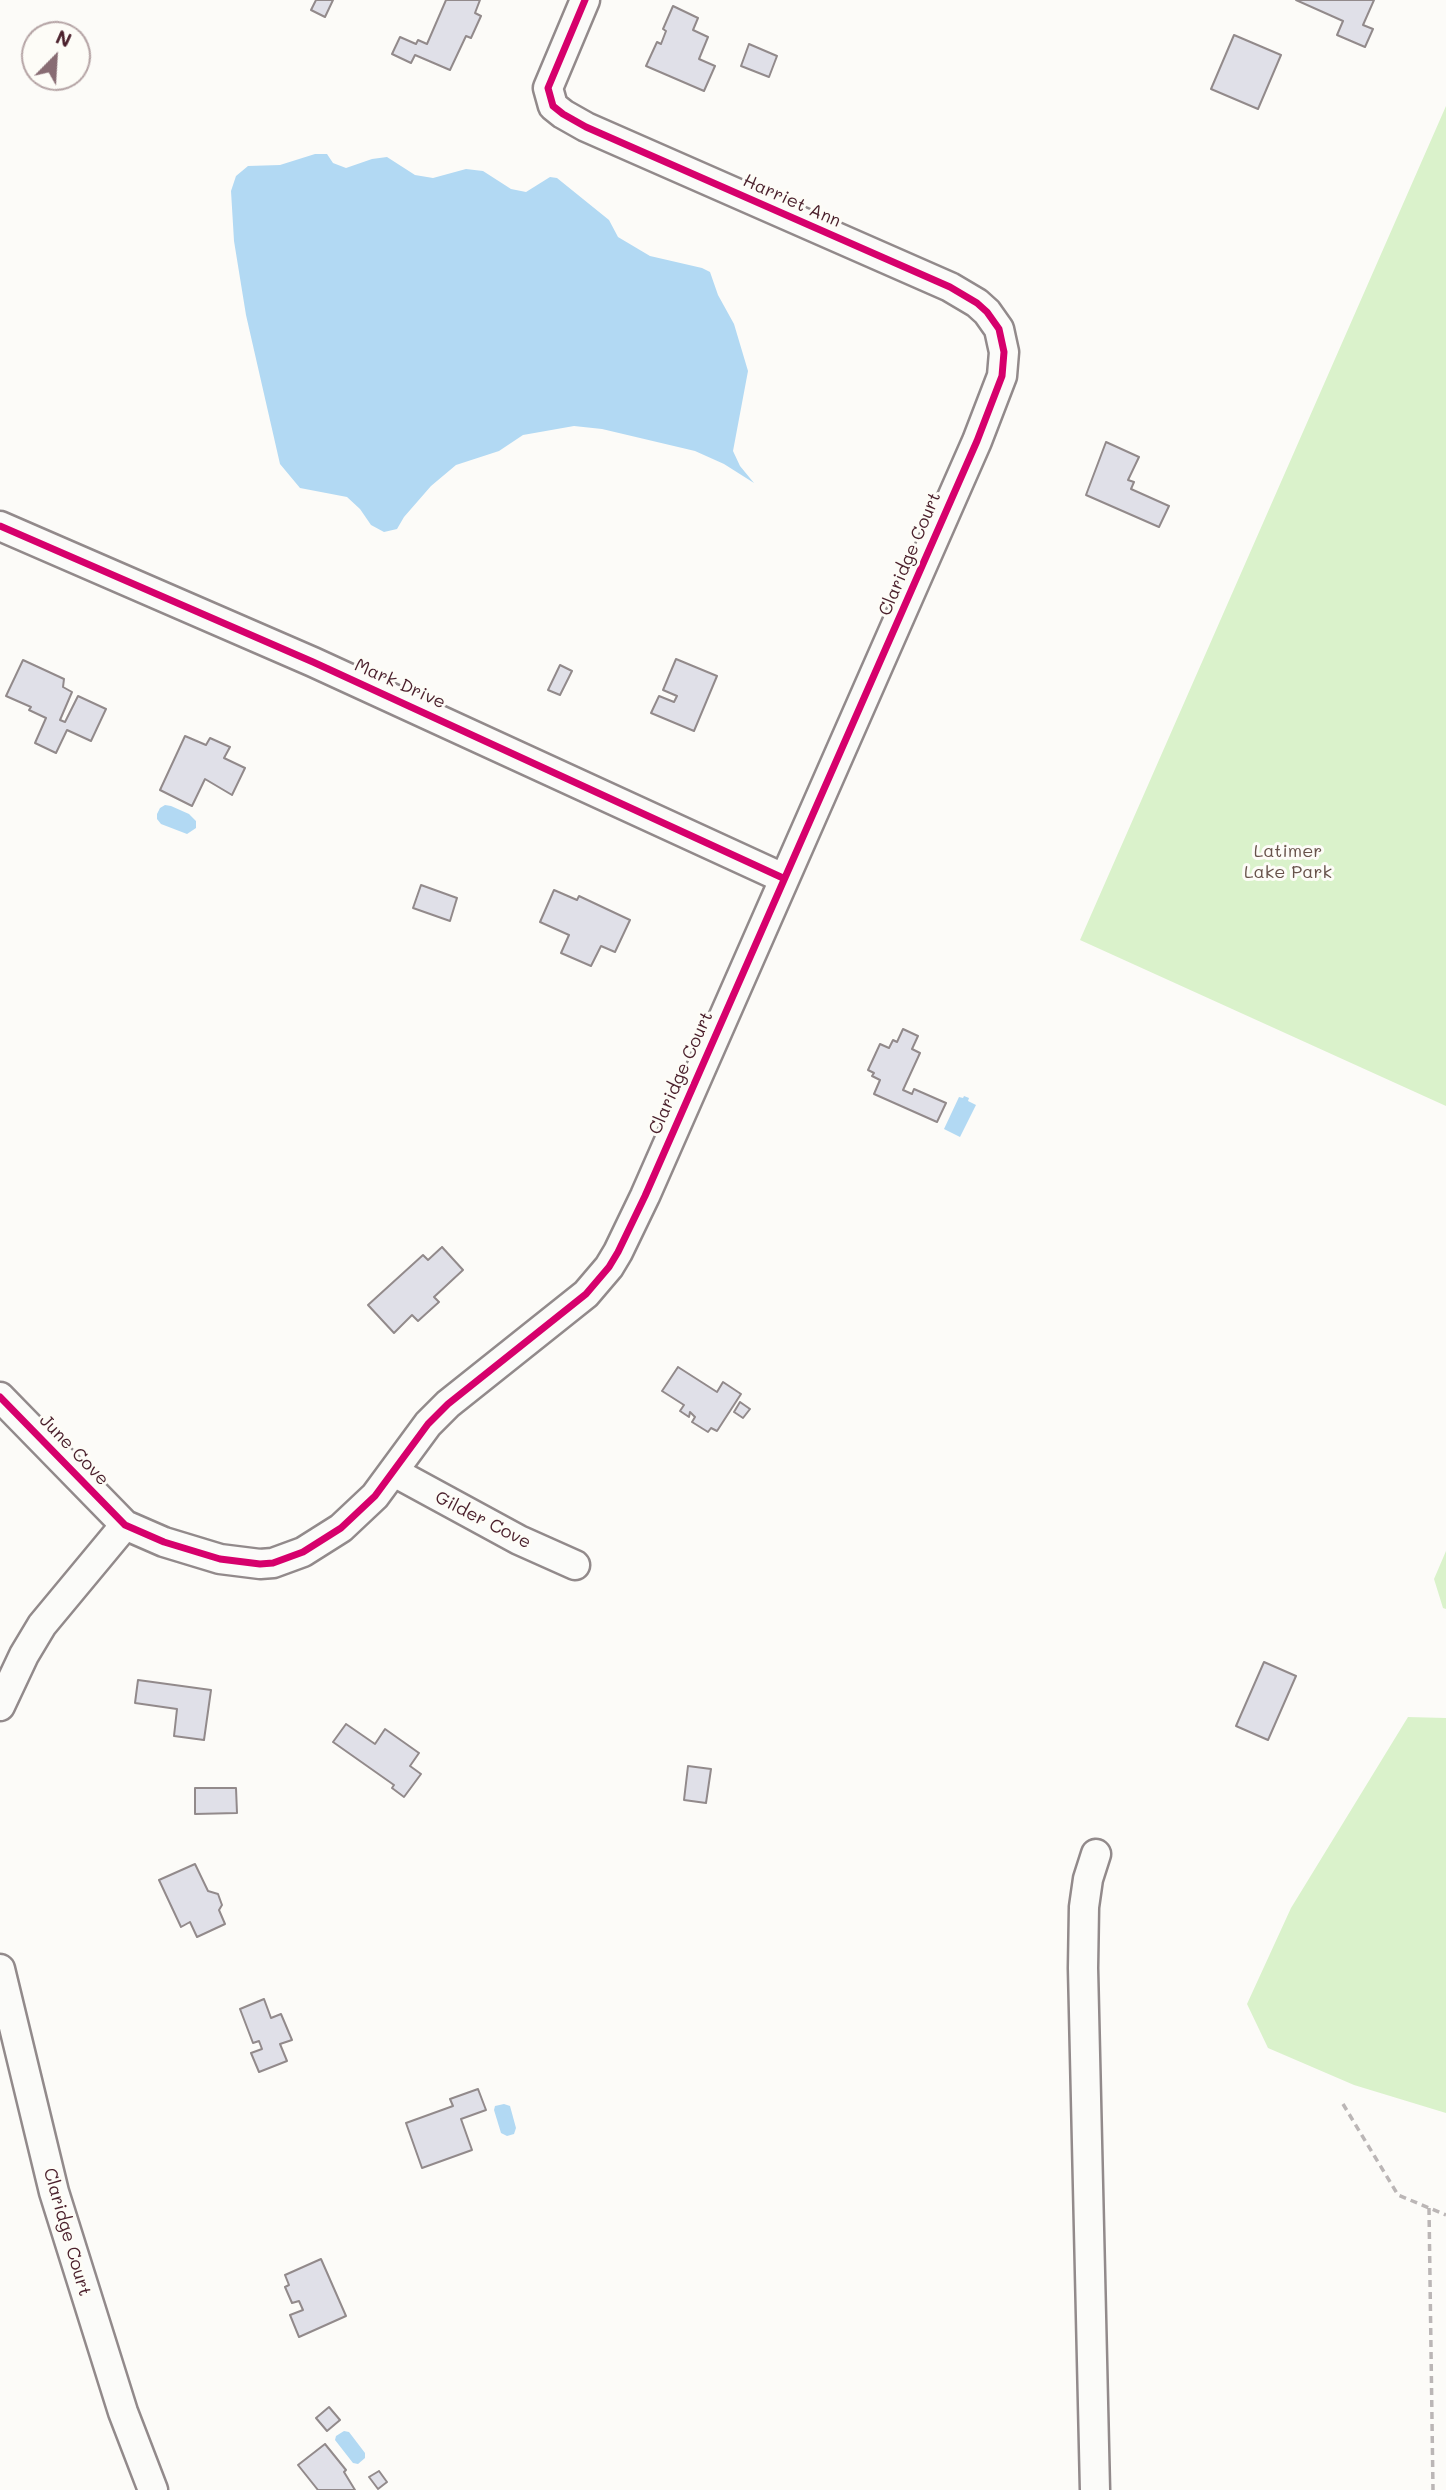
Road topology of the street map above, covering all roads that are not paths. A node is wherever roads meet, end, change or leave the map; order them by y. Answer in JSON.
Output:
{"nodes":[{"id":1,"x":585,"y":0,"type":"edge"},
{"id":2,"x":999,"y":329,"type":"joint"},
{"id":3,"x":0,"y":526,"type":"edge"},
{"id":4,"x":783,"y":878,"type":"junction"},
{"id":5,"x":0,"y":1397,"type":"edge"},
{"id":6,"x":394,"y":1472,"type":"junction"},
{"id":7,"x":125,"y":1525,"type":"junction"},
{"id":8,"x":575,"y":1565,"type":"dead end"},
{"id":9,"x":0,"y":1706,"type":"edge"},
{"id":10,"x":1096,"y":1854,"type":"dead end"},
{"id":11,"x":0,"y":1969,"type":"edge"},
{"id":12,"x":153,"y":2490,"type":"edge"},
{"id":13,"x":1095,"y":2490,"type":"edge"}],
"edges":[{"from":1,"to":2,"type":"street","name":"Harriet Ann"},
{"from":2,"to":4,"type":"street","name":"Claridge Court"},
{"from":3,"to":4,"type":"street","name":"Mark Drive"},
{"from":4,"to":6,"type":"street","name":"Claridge Court"},
{"from":5,"to":7,"type":"street","name":"June Cove"},
{"from":6,"to":7,"type":"street","name":"Claridge Court"},
{"from":6,"to":8,"type":"street","name":"Gilder Cove"},
{"from":7,"to":9,"type":"street"},
{"from":10,"to":13,"type":"street"},
{"from":11,"to":12,"type":"street","name":"Claridge Court"}]}
